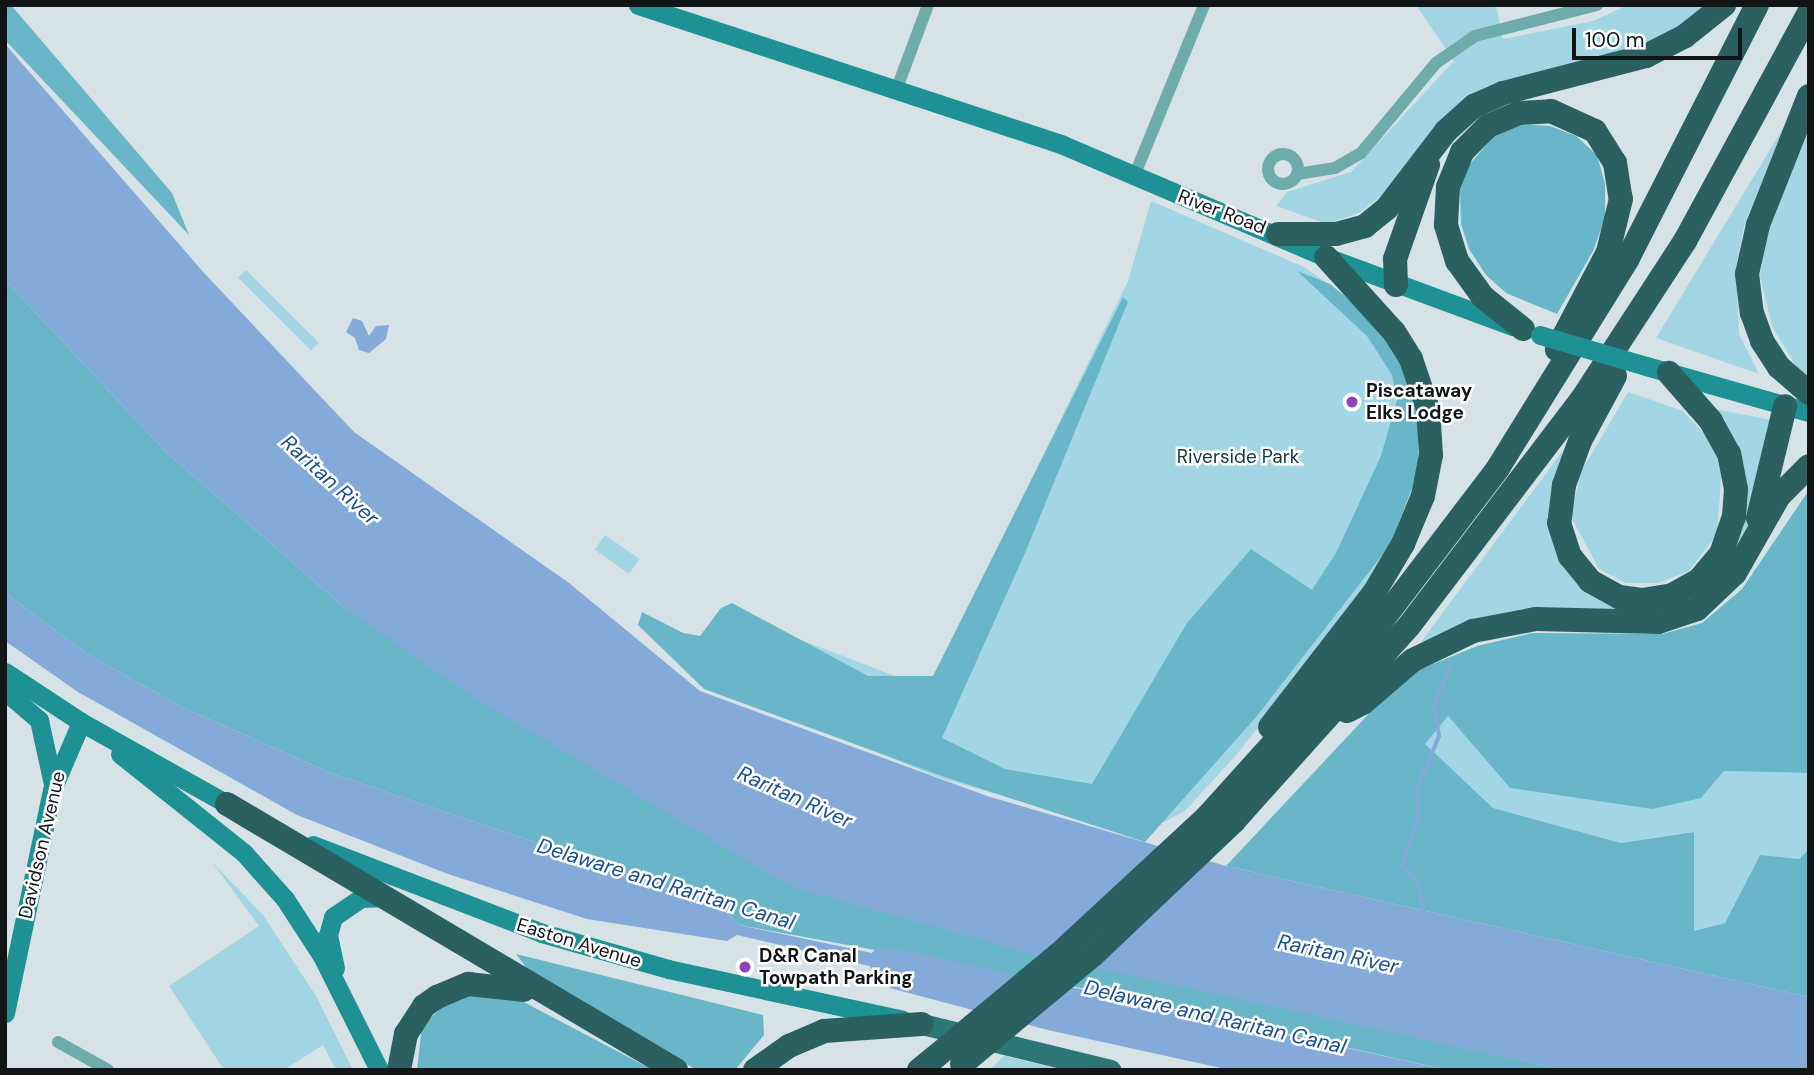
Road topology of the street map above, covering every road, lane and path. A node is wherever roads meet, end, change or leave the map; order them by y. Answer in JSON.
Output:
{"nodes":[{"id":1,"x":928,"y":5,"type":"edge"},
{"id":2,"x":1204,"y":5,"type":"edge"},
{"id":3,"x":1724,"y":5,"type":"edge"},
{"id":4,"x":1757,"y":5,"type":"edge"},
{"id":5,"x":1592,"y":6,"type":"edge"},
{"id":6,"x":650,"y":7,"type":"edge"},
{"id":7,"x":1809,"y":13,"type":"edge"},
{"id":8,"x":897,"y":88,"type":"junction"},
{"id":9,"x":1809,"y":96,"type":"edge"},
{"id":10,"x":1433,"y":151,"type":"junction"},
{"id":11,"x":1297,"y":174,"type":"dead end"},
{"id":12,"x":1133,"y":179,"type":"junction"},
{"id":13,"x":1278,"y":234,"type":"junction"},
{"id":14,"x":1685,"y":242,"type":"junction"},
{"id":15,"x":1326,"y":257,"type":"junction"},
{"id":16,"x":1396,"y":285,"type":"junction"},
{"id":17,"x":1532,"y":332,"type":"junction"},
{"id":18,"x":1657,"y":369,"type":"junction"},
{"id":19,"x":1809,"y":393,"type":"edge"},
{"id":20,"x":1797,"y":409,"type":"edge"},
{"id":21,"x":1809,"y":466,"type":"edge"},
{"id":22,"x":1498,"y":468,"type":"junction"},
{"id":23,"x":1753,"y":539,"type":"junction"},
{"id":24,"x":5,"y":673,"type":"edge"},
{"id":25,"x":5,"y":691,"type":"edge"},
{"id":26,"x":1330,"y":718,"type":"junction"},
{"id":27,"x":81,"y":722,"type":"junction"},
{"id":28,"x":53,"y":785,"type":"junction"},
{"id":29,"x":1233,"y":789,"type":"junction"},
{"id":30,"x":227,"y":804,"type":"junction"},
{"id":31,"x":382,"y":897,"type":"junction"},
{"id":32,"x":454,"y":902,"type":"junction"},
{"id":33,"x":340,"y":992,"type":"junction"},
{"id":34,"x":549,"y":997,"type":"junction"},
{"id":35,"x":5,"y":1013,"type":"edge"},
{"id":36,"x":922,"y":1024,"type":"junction"},
{"id":37,"x":58,"y":1042,"type":"dead end"},
{"id":38,"x":935,"y":1066,"type":"edge"},
{"id":39,"x":108,"y":1070,"type":"edge"},
{"id":40,"x":379,"y":1070,"type":"edge"},
{"id":41,"x":399,"y":1070,"type":"edge"},
{"id":42,"x":676,"y":1070,"type":"edge"},
{"id":43,"x":755,"y":1070,"type":"edge"},
{"id":44,"x":1110,"y":1070,"type":"edge"}],
"edges":[{"from":1,"to":8,"type":"street"},
{"from":2,"to":12,"type":"street"},
{"from":3,"to":10,"type":"highway"},
{"from":4,"to":22,"type":"highway"},
{"from":5,"to":11,"type":"street"},
{"from":6,"to":8,"type":"main road","name":"River Road"},
{"from":7,"to":14,"type":"highway"},
{"from":8,"to":12,"type":"main road","name":"River Road"},
{"from":9,"to":19,"type":"highway"},
{"from":10,"to":13,"type":"highway"},
{"from":10,"to":16,"type":"highway"},
{"from":12,"to":13,"type":"main road","name":"River Road"},
{"from":13,"to":15,"type":"main road","name":"River Road"},
{"from":14,"to":18,"type":"highway"},
{"from":14,"to":26,"type":"highway"},
{"from":15,"to":16,"type":"main road","name":"River Road"},
{"from":15,"to":29,"type":"highway"},
{"from":16,"to":17,"type":"main road","name":"River Road"},
{"from":17,"to":18,"type":"main road","name":"River Road","bridge":true},
{"from":17,"to":22,"type":"highway"},
{"from":18,"to":20,"type":"main road","name":"River Road"},
{"from":20,"to":23,"type":"highway"},
{"from":21,"to":23,"type":"highway"},
{"from":22,"to":29,"type":"highway"},
{"from":23,"to":26,"type":"highway"},
{"from":24,"to":27,"type":"main road","name":"Easton Avenue"},
{"from":25,"to":28,"type":"main road"},
{"from":26,"to":38,"type":"highway","bridge":true},
{"from":27,"to":28,"type":"main road","name":"Davidson Avenue"},
{"from":27,"to":30,"type":"main road","name":"Easton Avenue"},
{"from":27,"to":33,"type":"main road","name":"Easton Avenue"},
{"from":28,"to":35,"type":"main road","name":"Davidson Avenue"},
{"from":29,"to":38,"type":"highway","bridge":true},
{"from":30,"to":31,"type":"highway"},
{"from":30,"to":32,"type":"main road","name":"Easton Avenue"},
{"from":31,"to":32,"type":"main road"},
{"from":31,"to":33,"type":"main road"},
{"from":31,"to":34,"type":"highway"},
{"from":32,"to":36,"type":"main road","name":"Easton Avenue"},
{"from":33,"to":40,"type":"main road","name":"Easton Avenue"},
{"from":34,"to":41,"type":"highway"},
{"from":34,"to":42,"type":"highway"},
{"from":36,"to":43,"type":"highway"},
{"from":36,"to":44,"type":"main road","name":"Easton Avenue"},
{"from":37,"to":39,"type":"street"}]}
